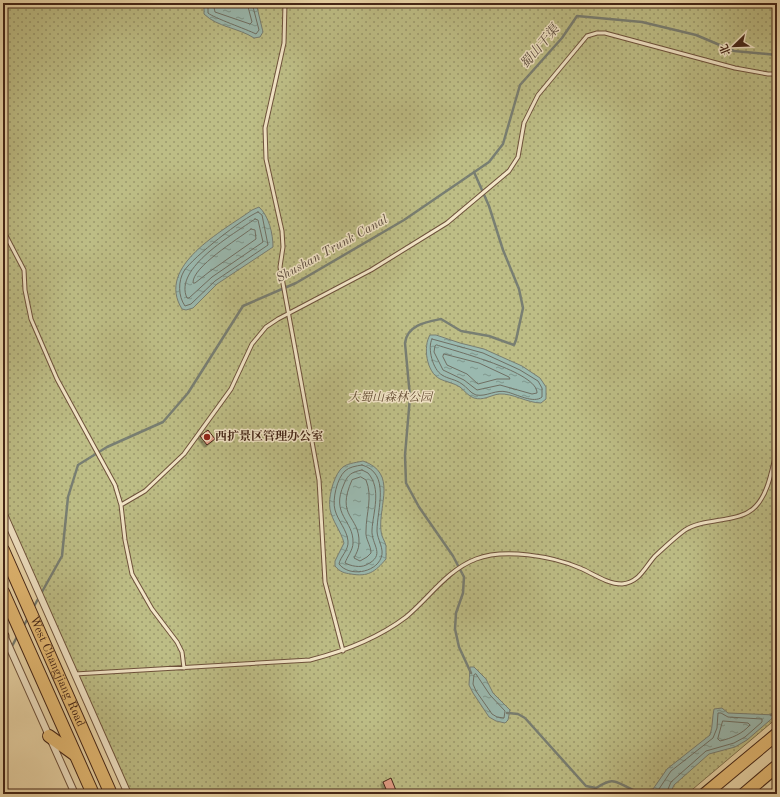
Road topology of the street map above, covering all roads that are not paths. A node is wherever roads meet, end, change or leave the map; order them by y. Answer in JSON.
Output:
{"nodes":[{"id":1,"x":285,"y":3,"type":"edge"},
{"id":2,"x":777,"y":74,"type":"edge"},
{"id":3,"x":3,"y":230,"type":"edge"},
{"id":4,"x":289,"y":312,"type":"junction"},
{"id":5,"x":777,"y":450,"type":"edge"},
{"id":6,"x":121,"y":505,"type":"junction"},
{"id":7,"x":3,"y":512,"type":"edge"},
{"id":8,"x":3,"y":550,"type":"edge"},
{"id":9,"x":3,"y":592,"type":"edge"},
{"id":10,"x":3,"y":635,"type":"edge"},
{"id":11,"x":343,"y":651,"type":"junction"},
{"id":12,"x":184,"y":668,"type":"junction"},
{"id":13,"x":75,"y":674,"type":"junction"},
{"id":14,"x":777,"y":734,"type":"edge"},
{"id":15,"x":49,"y":736,"type":"junction"},
{"id":16,"x":76,"y":755,"type":"junction"},
{"id":17,"x":777,"y":766,"type":"edge"},
{"id":18,"x":75,"y":794,"type":"edge"},
{"id":19,"x":93,"y":794,"type":"edge"},
{"id":20,"x":111,"y":794,"type":"edge"},
{"id":21,"x":128,"y":794,"type":"edge"},
{"id":22,"x":704,"y":794,"type":"edge"},
{"id":23,"x":744,"y":794,"type":"edge"}],
"edges":[{"from":1,"to":4,"type":"lane"},
{"from":2,"to":4,"type":"lane"},
{"from":3,"to":6,"type":"lane"},
{"from":4,"to":6,"type":"lane"},
{"from":4,"to":11,"type":"lane"},
{"from":5,"to":11,"type":"lane"},
{"from":6,"to":12,"type":"lane"},
{"from":7,"to":13,"type":"street"},
{"from":8,"to":20,"type":"highway","name":"West Changjiang Road"},
{"from":9,"to":16,"type":"highway","name":"West Changjiang Road"},
{"from":10,"to":15,"type":"street"},
{"from":11,"to":12,"type":"lane"},
{"from":12,"to":13,"type":"lane"},
{"from":13,"to":21,"type":"street"},
{"from":14,"to":22,"type":"highway"},
{"from":15,"to":16,"type":"highway"},
{"from":15,"to":18,"type":"street"},
{"from":16,"to":19,"type":"highway","name":"West Changjiang Road"},
{"from":17,"to":23,"type":"highway"}]}
